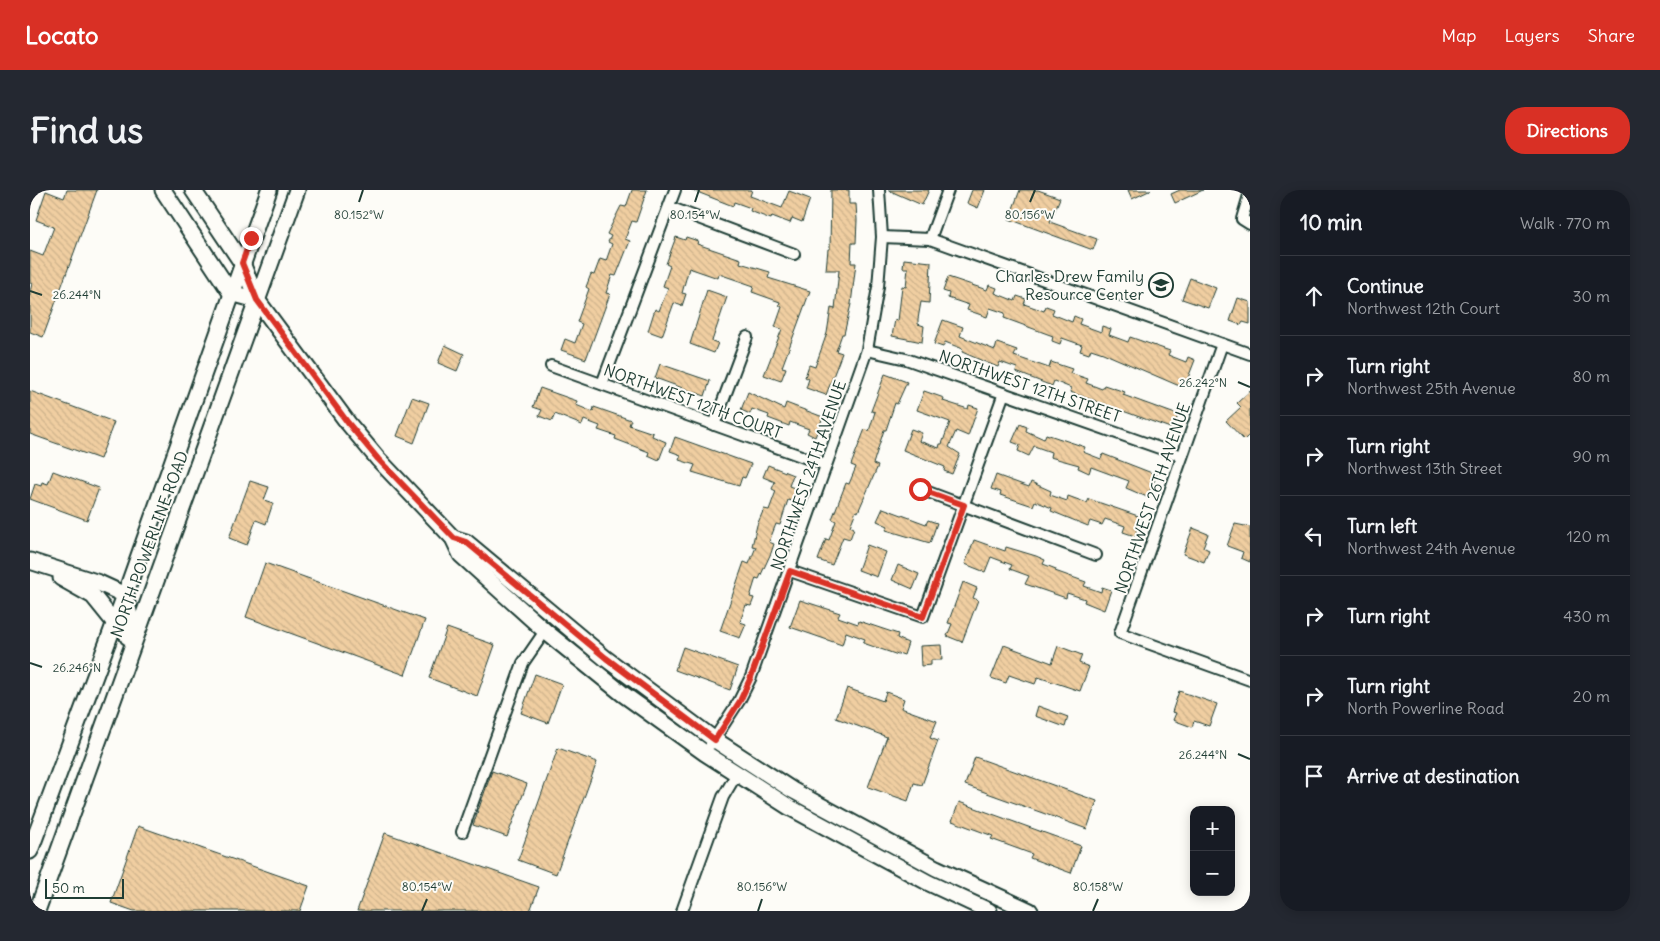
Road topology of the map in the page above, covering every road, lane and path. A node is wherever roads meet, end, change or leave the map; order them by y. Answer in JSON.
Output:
{"nodes":[{"id":1,"x":163,"y":190,"type":"edge"},
{"id":2,"x":193,"y":190,"type":"edge"},
{"id":3,"x":269,"y":190,"type":"edge"},
{"id":4,"x":297,"y":190,"type":"edge"},
{"id":5,"x":675,"y":190,"type":"edge"},
{"id":6,"x":878,"y":190,"type":"edge"},
{"id":7,"x":948,"y":190,"type":"edge"},
{"id":8,"x":1250,"y":192,"type":"edge"},
{"id":9,"x":669,"y":208,"type":"junction"},
{"id":10,"x":1250,"y":224,"type":"edge"},
{"id":11,"x":882,"y":237,"type":"junction"},
{"id":12,"x":930,"y":239,"type":"junction"},
{"id":13,"x":794,"y":254,"type":"dead end"},
{"id":14,"x":242,"y":263,"type":"junction"},
{"id":15,"x":231,"y":293,"type":"junction"},
{"id":16,"x":257,"y":300,"type":"junction"},
{"id":17,"x":747,"y":337,"type":"dead end"},
{"id":18,"x":1222,"y":344,"type":"junction"},
{"id":19,"x":868,"y":350,"type":"junction"},
{"id":20,"x":1250,"y":354,"type":"edge"},
{"id":21,"x":551,"y":366,"type":"dead end"},
{"id":22,"x":602,"y":384,"type":"junction"},
{"id":23,"x":1004,"y":393,"type":"junction"},
{"id":24,"x":714,"y":425,"type":"junction"},
{"id":25,"x":1182,"y":456,"type":"junction"},
{"id":26,"x":826,"y":465,"type":"junction"},
{"id":27,"x":920,"y":489,"type":"dead end"},
{"id":28,"x":964,"y":505,"type":"junction"},
{"id":29,"x":454,"y":538,"type":"junction"},
{"id":30,"x":139,"y":554,"type":"junction"},
{"id":31,"x":1096,"y":555,"type":"dead end"},
{"id":32,"x":37,"y":563,"type":"edge"},
{"id":33,"x":790,"y":571,"type":"junction"},
{"id":34,"x":125,"y":595,"type":"junction"},
{"id":35,"x":149,"y":597,"type":"junction"},
{"id":36,"x":114,"y":622,"type":"junction"},
{"id":37,"x":545,"y":631,"type":"junction"},
{"id":38,"x":126,"y":659,"type":"junction"},
{"id":39,"x":1250,"y":680,"type":"edge"},
{"id":40,"x":715,"y":740,"type":"junction"},
{"id":41,"x":704,"y":753,"type":"junction"},
{"id":42,"x":736,"y":775,"type":"junction"},
{"id":43,"x":827,"y":809,"type":"junction"},
{"id":44,"x":462,"y":832,"type":"dead end"},
{"id":45,"x":30,"y":850,"type":"edge"},
{"id":46,"x":1024,"y":910,"type":"edge"},
{"id":47,"x":37,"y":911,"type":"edge"},
{"id":48,"x":682,"y":911,"type":"edge"},
{"id":49,"x":989,"y":911,"type":"edge"}],
"edges":[{"from":1,"to":15,"type":"main road"},
{"from":2,"to":14,"type":"main road"},
{"from":3,"to":14,"type":"main road","name":"NORTH POWERLINE ROAD"},
{"from":4,"to":16,"type":"main road","name":"NORTH POWERLINE ROAD"},
{"from":5,"to":9,"type":"street"},
{"from":6,"to":11,"type":"street","name":"NORTHWEST 24TH AVENUE"},
{"from":7,"to":12,"type":"street"},
{"from":8,"to":10,"type":"street"},
{"from":9,"to":13,"type":"street"},
{"from":9,"to":22,"type":"street"},
{"from":11,"to":12,"type":"street"},
{"from":11,"to":19,"type":"street","name":"NORTHWEST 24TH AVENUE"},
{"from":12,"to":18,"type":"street"},
{"from":14,"to":15,"type":"main road","name":"NORTH POWERLINE ROAD"},
{"from":14,"to":16,"type":"main road"},
{"from":15,"to":16,"type":"main road"},
{"from":15,"to":30,"type":"main road","name":"NORTH POWERLINE ROAD"},
{"from":16,"to":29,"type":"main road"},
{"from":16,"to":35,"type":"main road","name":"NORTH POWERLINE ROAD"},
{"from":17,"to":24,"type":"street"},
{"from":18,"to":20,"type":"street"},
{"from":18,"to":25,"type":"street","name":"NORTHWEST 26TH AVENUE"},
{"from":19,"to":23,"type":"street","name":"NORTHWEST 12TH STREET"},
{"from":19,"to":26,"type":"street","name":"NORTHWEST 24TH AVENUE"},
{"from":21,"to":22,"type":"street","name":"NORTHWEST 12TH COURT"},
{"from":22,"to":24,"type":"street","name":"NORTHWEST 12TH COURT"},
{"from":23,"to":25,"type":"street","name":"NORTHWEST 12TH STREET"},
{"from":23,"to":28,"type":"street"},
{"from":24,"to":26,"type":"street","name":"NORTHWEST 12TH COURT"},
{"from":25,"to":39,"type":"street","name":"NORTHWEST 26TH AVENUE"},
{"from":26,"to":33,"type":"street","name":"NORTHWEST 24TH AVENUE"},
{"from":27,"to":28,"type":"street"},
{"from":28,"to":31,"type":"street"},
{"from":28,"to":33,"type":"street"},
{"from":29,"to":37,"type":"main road"},
{"from":29,"to":40,"type":"main road"},
{"from":30,"to":34,"type":"main road","name":"NORTH POWERLINE ROAD"},
{"from":30,"to":35,"type":"main road"},
{"from":32,"to":34,"type":"main road"},
{"from":32,"to":36,"type":"main road"},
{"from":33,"to":40,"type":"street","name":"NORTHWEST 24TH AVENUE"},
{"from":34,"to":36,"type":"main road","name":"NORTH POWERLINE ROAD"},
{"from":34,"to":38,"type":"main road"},
{"from":35,"to":38,"type":"main road","name":"NORTH POWERLINE ROAD"},
{"from":36,"to":45,"type":"main road","name":"NORTH POWERLINE ROAD"},
{"from":37,"to":41,"type":"main road"},
{"from":37,"to":44,"type":"street"},
{"from":38,"to":47,"type":"main road","name":"NORTH POWERLINE ROAD"},
{"from":40,"to":41,"type":"street","name":"NORTHWEST 24TH AVENUE"},
{"from":40,"to":43,"type":"main road"},
{"from":41,"to":42,"type":"main road"},
{"from":42,"to":43,"type":"main road"},
{"from":42,"to":48,"type":"street"},
{"from":42,"to":49,"type":"main road"},
{"from":43,"to":46,"type":"main road"}]}
